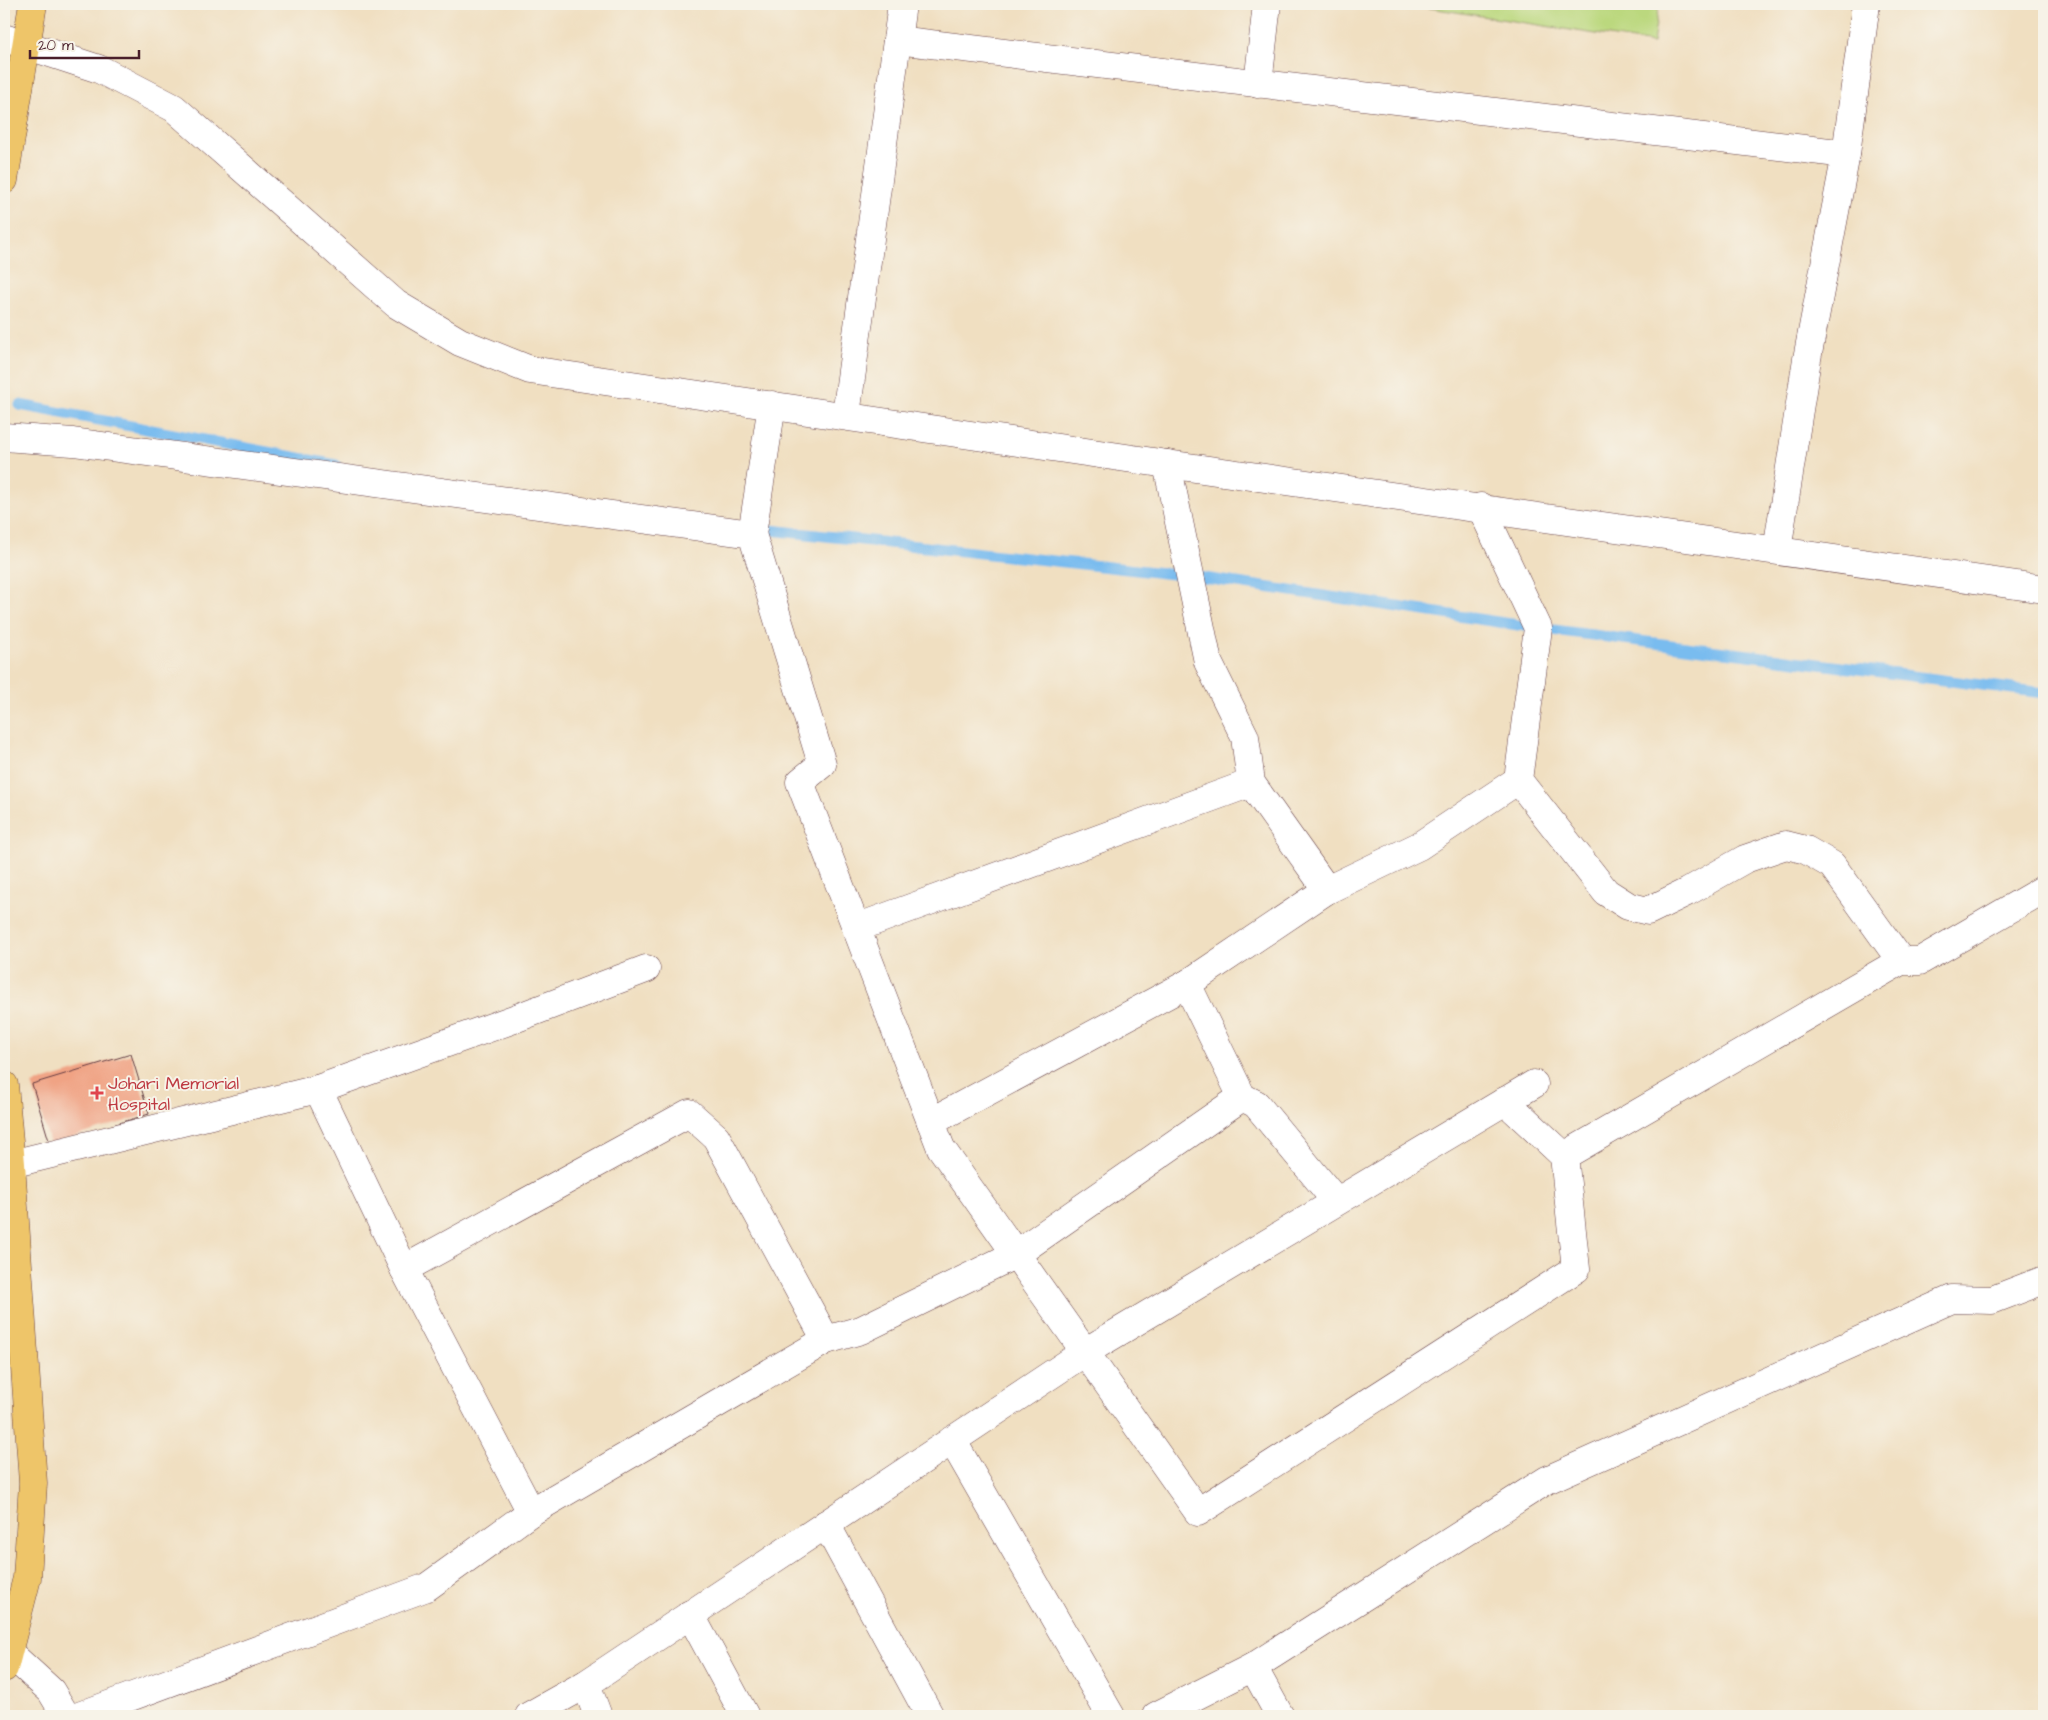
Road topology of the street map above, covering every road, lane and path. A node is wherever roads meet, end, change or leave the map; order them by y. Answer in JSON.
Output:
{"nodes":[{"id":1,"x":33,"y":4,"type":"edge"},
{"id":2,"x":902,"y":4,"type":"edge"},
{"id":3,"x":1267,"y":4,"type":"edge"},
{"id":4,"x":1866,"y":4,"type":"edge"},
{"id":5,"x":897,"y":40,"type":"junction"},
{"id":6,"x":15,"y":42,"type":"edge"},
{"id":7,"x":1258,"y":84,"type":"junction"},
{"id":8,"x":1846,"y":154,"type":"junction"},
{"id":9,"x":4,"y":180,"type":"edge"},
{"id":10,"x":772,"y":405,"type":"junction"},
{"id":11,"x":846,"y":416,"type":"junction"},
{"id":12,"x":4,"y":437,"type":"edge"},
{"id":13,"x":1167,"y":464,"type":"junction"},
{"id":14,"x":1481,"y":507,"type":"junction"},
{"id":15,"x":752,"y":534,"type":"junction"},
{"id":16,"x":1777,"y":550,"type":"junction"},
{"id":17,"x":2044,"y":589,"type":"edge"},
{"id":18,"x":1518,"y":780,"type":"junction"},
{"id":19,"x":1252,"y":783,"type":"junction"},
{"id":20,"x":2044,"y":889,"type":"edge"},
{"id":21,"x":1327,"y":890,"type":"junction"},
{"id":22,"x":856,"y":928,"type":"junction"},
{"id":23,"x":1901,"y":962,"type":"junction"},
{"id":24,"x":646,"y":969,"type":"dead end"},
{"id":25,"x":1187,"y":984,"type":"junction"},
{"id":26,"x":1534,"y":1084,"type":"dead end"},
{"id":27,"x":4,"y":1085,"type":"edge"},
{"id":28,"x":318,"y":1089,"type":"junction"},
{"id":29,"x":1242,"y":1097,"type":"junction"},
{"id":30,"x":1506,"y":1101,"type":"junction"},
{"id":31,"x":931,"y":1122,"type":"junction"},
{"id":32,"x":1564,"y":1156,"type":"junction"},
{"id":33,"x":11,"y":1164,"type":"junction"},
{"id":34,"x":1336,"y":1201,"type":"junction"},
{"id":35,"x":1016,"y":1254,"type":"junction"},
{"id":36,"x":404,"y":1269,"type":"junction"},
{"id":37,"x":2044,"y":1280,"type":"edge"},
{"id":38,"x":826,"y":1340,"type":"junction"},
{"id":39,"x":1085,"y":1352,"type":"junction"},
{"id":40,"x":952,"y":1440,"type":"junction"},
{"id":41,"x":531,"y":1512,"type":"junction"},
{"id":42,"x":826,"y":1524,"type":"junction"},
{"id":43,"x":690,"y":1614,"type":"junction"},
{"id":44,"x":6,"y":1656,"type":"edge"},
{"id":45,"x":1253,"y":1667,"type":"junction"},
{"id":46,"x":586,"y":1684,"type":"junction"},
{"id":47,"x":66,"y":1716,"type":"edge"},
{"id":48,"x":79,"y":1716,"type":"edge"},
{"id":49,"x":529,"y":1716,"type":"edge"},
{"id":50,"x":598,"y":1716,"type":"edge"},
{"id":51,"x":745,"y":1716,"type":"edge"},
{"id":52,"x":930,"y":1716,"type":"edge"},
{"id":53,"x":1111,"y":1716,"type":"edge"},
{"id":54,"x":1156,"y":1716,"type":"edge"},
{"id":55,"x":1280,"y":1716,"type":"edge"}],
"edges":[{"from":1,"to":6,"type":"main road"},
{"from":2,"to":5,"type":"street"},
{"from":3,"to":7,"type":"street"},
{"from":4,"to":8,"type":"street"},
{"from":5,"to":7,"type":"street"},
{"from":5,"to":11,"type":"street"},
{"from":6,"to":9,"type":"main road"},
{"from":6,"to":10,"type":"street"},
{"from":7,"to":8,"type":"street"},
{"from":8,"to":16,"type":"street"},
{"from":10,"to":11,"type":"street"},
{"from":10,"to":15,"type":"street"},
{"from":11,"to":13,"type":"street"},
{"from":12,"to":15,"type":"street"},
{"from":13,"to":14,"type":"street"},
{"from":13,"to":19,"type":"street"},
{"from":14,"to":16,"type":"street"},
{"from":14,"to":18,"type":"street"},
{"from":15,"to":22,"type":"street"},
{"from":16,"to":17,"type":"street"},
{"from":18,"to":21,"type":"street"},
{"from":18,"to":23,"type":"street"},
{"from":19,"to":21,"type":"street"},
{"from":19,"to":22,"type":"street"},
{"from":20,"to":23,"type":"street"},
{"from":21,"to":25,"type":"street"},
{"from":22,"to":31,"type":"street"},
{"from":23,"to":32,"type":"street"},
{"from":24,"to":28,"type":"street"},
{"from":25,"to":29,"type":"street"},
{"from":25,"to":31,"type":"street"},
{"from":26,"to":30,"type":"street"},
{"from":27,"to":33,"type":"main road"},
{"from":28,"to":33,"type":"street"},
{"from":28,"to":36,"type":"street"},
{"from":29,"to":34,"type":"street"},
{"from":29,"to":35,"type":"street"},
{"from":30,"to":32,"type":"street"},
{"from":30,"to":34,"type":"street"},
{"from":31,"to":35,"type":"street"},
{"from":32,"to":39,"type":"street"},
{"from":33,"to":44,"type":"main road"},
{"from":34,"to":39,"type":"street"},
{"from":35,"to":38,"type":"street"},
{"from":35,"to":39,"type":"street"},
{"from":36,"to":38,"type":"street"},
{"from":36,"to":41,"type":"street"},
{"from":37,"to":45,"type":"street"},
{"from":38,"to":41,"type":"street"},
{"from":39,"to":40,"type":"street"},
{"from":40,"to":42,"type":"street"},
{"from":40,"to":53,"type":"street"},
{"from":41,"to":48,"type":"street"},
{"from":42,"to":43,"type":"street"},
{"from":42,"to":52,"type":"street"},
{"from":43,"to":46,"type":"street"},
{"from":43,"to":51,"type":"street"},
{"from":44,"to":47,"type":"street"},
{"from":45,"to":54,"type":"street"},
{"from":45,"to":55,"type":"street"},
{"from":46,"to":49,"type":"street"},
{"from":46,"to":50,"type":"street"}]}
